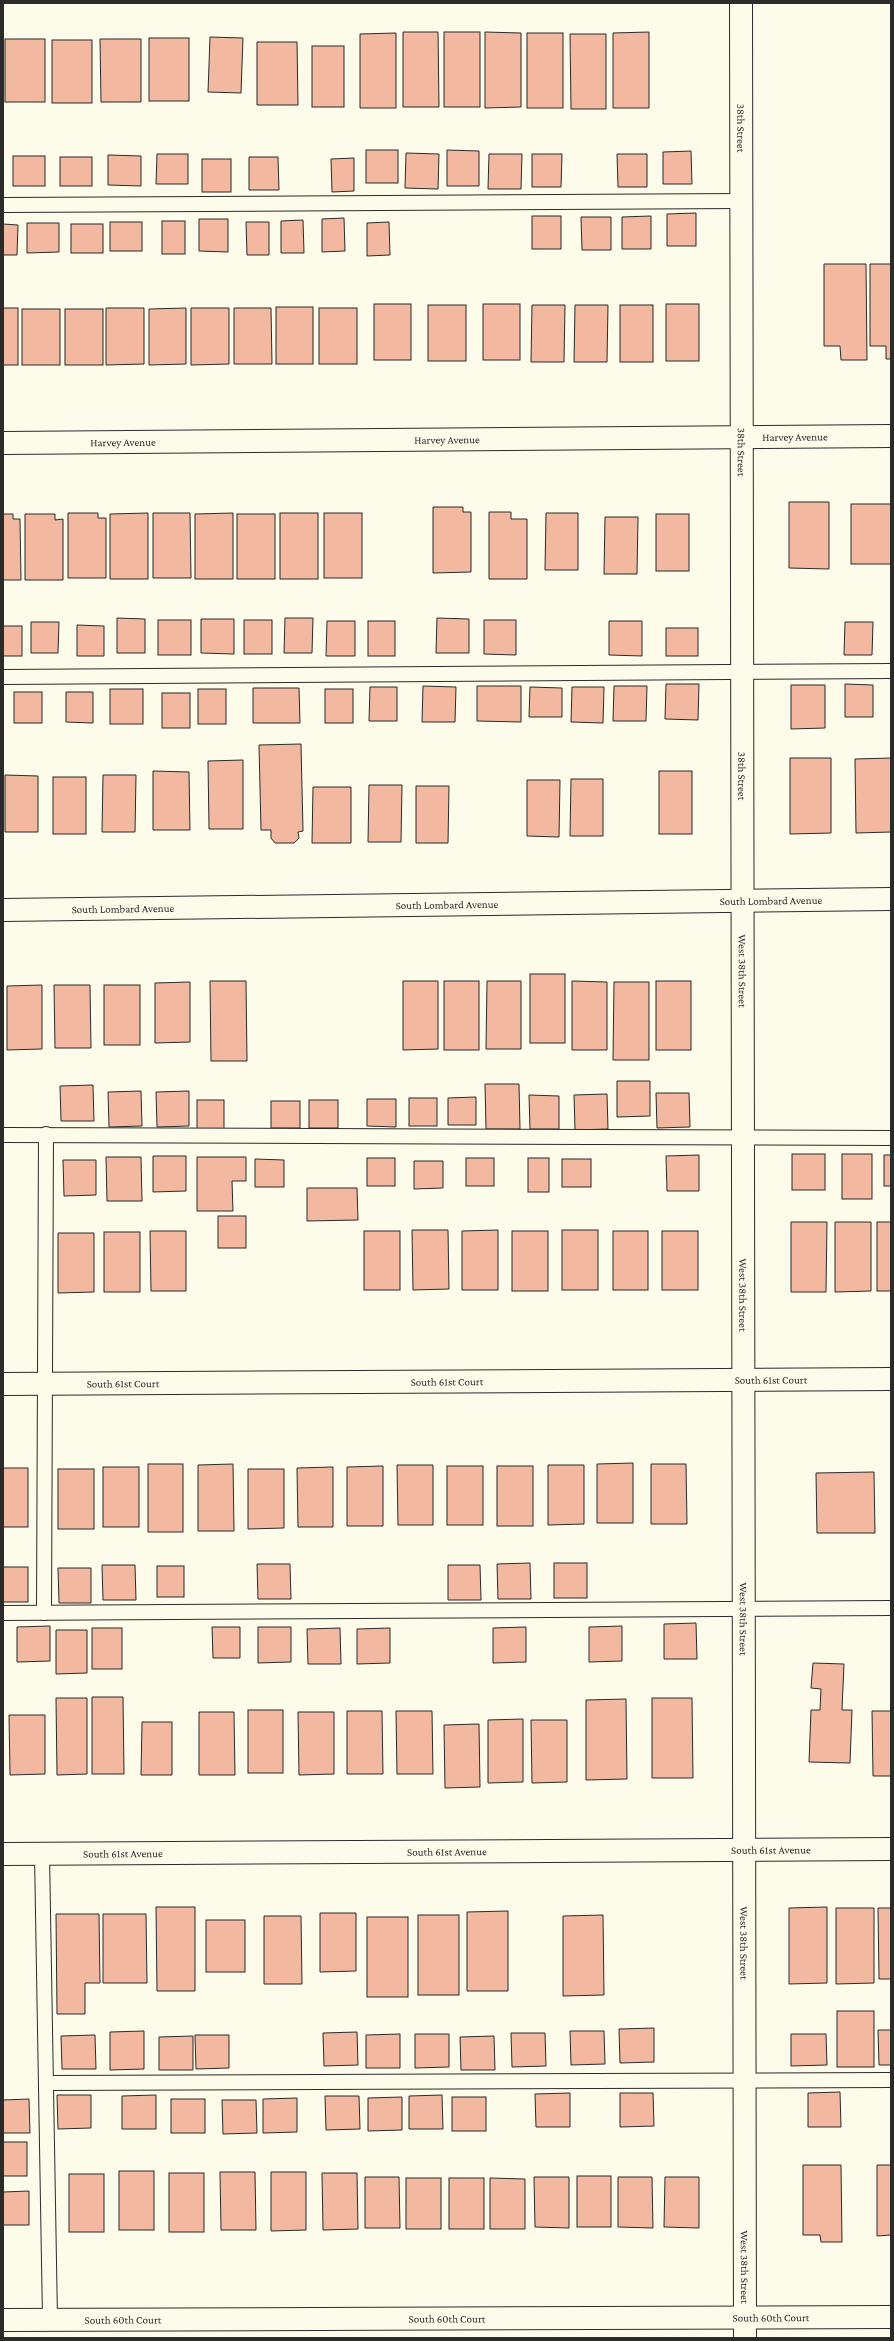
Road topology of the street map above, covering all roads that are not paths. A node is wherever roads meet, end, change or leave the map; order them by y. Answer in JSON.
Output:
{"nodes":[{"id":1,"x":741,"y":3,"type":"edge"},
{"id":2,"x":741,"y":201,"type":"junction"},
{"id":3,"x":3,"y":205,"type":"edge"},
{"id":4,"x":891,"y":436,"type":"edge"},
{"id":5,"x":741,"y":438,"type":"junction"},
{"id":6,"x":3,"y":443,"type":"edge"},
{"id":7,"x":891,"y":671,"type":"edge"},
{"id":8,"x":742,"y":672,"type":"junction"},
{"id":9,"x":3,"y":677,"type":"edge"},
{"id":10,"x":891,"y":899,"type":"edge"},
{"id":11,"x":743,"y":900,"type":"junction"},
{"id":12,"x":3,"y":910,"type":"edge"},
{"id":13,"x":46,"y":1134,"type":"junction"},
{"id":14,"x":3,"y":1135,"type":"edge"},
{"id":15,"x":743,"y":1138,"type":"junction"},
{"id":16,"x":891,"y":1138,"type":"edge"},
{"id":17,"x":743,"y":1379,"type":"junction"},
{"id":18,"x":891,"y":1379,"type":"edge"},
{"id":19,"x":3,"y":1384,"type":"edge"},
{"id":20,"x":46,"y":1384,"type":"junction"},
{"id":21,"x":891,"y":1608,"type":"edge"},
{"id":22,"x":744,"y":1609,"type":"junction"},
{"id":23,"x":3,"y":1613,"type":"edge"},
{"id":24,"x":44,"y":1613,"type":"junction"},
{"id":25,"x":891,"y":1849,"type":"edge"},
{"id":26,"x":744,"y":1850,"type":"junction"},
{"id":27,"x":3,"y":1854,"type":"edge"},
{"id":28,"x":42,"y":1854,"type":"junction"},
{"id":29,"x":891,"y":2080,"type":"edge"},
{"id":30,"x":745,"y":2081,"type":"junction"},
{"id":31,"x":46,"y":2083,"type":"junction"},
{"id":32,"x":891,"y":2317,"type":"edge"},
{"id":33,"x":3,"y":2320,"type":"edge"},
{"id":34,"x":50,"y":2320,"type":"junction"},
{"id":35,"x":745,"y":2328,"type":"edge"}],
"edges":[{"from":1,"to":2,"type":"street","name":"38th Street"},
{"from":2,"to":3,"type":"lane"},
{"from":2,"to":5,"type":"street","name":"38th Street"},
{"from":4,"to":5,"type":"street","name":"Harvey Avenue"},
{"from":5,"to":6,"type":"street","name":"Harvey Avenue"},
{"from":5,"to":8,"type":"street","name":"38th Street"},
{"from":7,"to":8,"type":"lane"},
{"from":8,"to":9,"type":"lane"},
{"from":8,"to":11,"type":"street","name":"38th Street"},
{"from":10,"to":11,"type":"street","name":"South Lombard Avenue"},
{"from":11,"to":12,"type":"street","name":"South Lombard Avenue"},
{"from":11,"to":15,"type":"street","name":"West 38th Street"},
{"from":13,"to":14,"type":"lane"},
{"from":13,"to":15,"type":"lane"},
{"from":13,"to":20,"type":"lane"},
{"from":15,"to":16,"type":"lane"},
{"from":15,"to":17,"type":"street","name":"West 38th Street"},
{"from":17,"to":18,"type":"street","name":"South 61st Court"},
{"from":17,"to":20,"type":"street","name":"South 61st Court"},
{"from":17,"to":22,"type":"street","name":"West 38th Street"},
{"from":19,"to":20,"type":"street","name":"South 61st Court"},
{"from":20,"to":24,"type":"lane"},
{"from":21,"to":22,"type":"lane"},
{"from":22,"to":24,"type":"lane"},
{"from":22,"to":26,"type":"street","name":"West 38th Street"},
{"from":23,"to":24,"type":"lane"},
{"from":25,"to":26,"type":"street","name":"South 61st Avenue"},
{"from":26,"to":28,"type":"street","name":"South 61st Avenue"},
{"from":26,"to":30,"type":"street","name":"West 38th Street"},
{"from":27,"to":28,"type":"street","name":"South 61st Avenue"},
{"from":28,"to":31,"type":"lane"},
{"from":29,"to":30,"type":"lane"},
{"from":30,"to":31,"type":"lane"},
{"from":30,"to":35,"type":"street","name":"West 38th Street"},
{"from":31,"to":34,"type":"lane"},
{"from":32,"to":35,"type":"street","name":"South 60th Court"},
{"from":33,"to":34,"type":"street","name":"South 60th Court"},
{"from":34,"to":35,"type":"street","name":"South 60th Court"}]}
